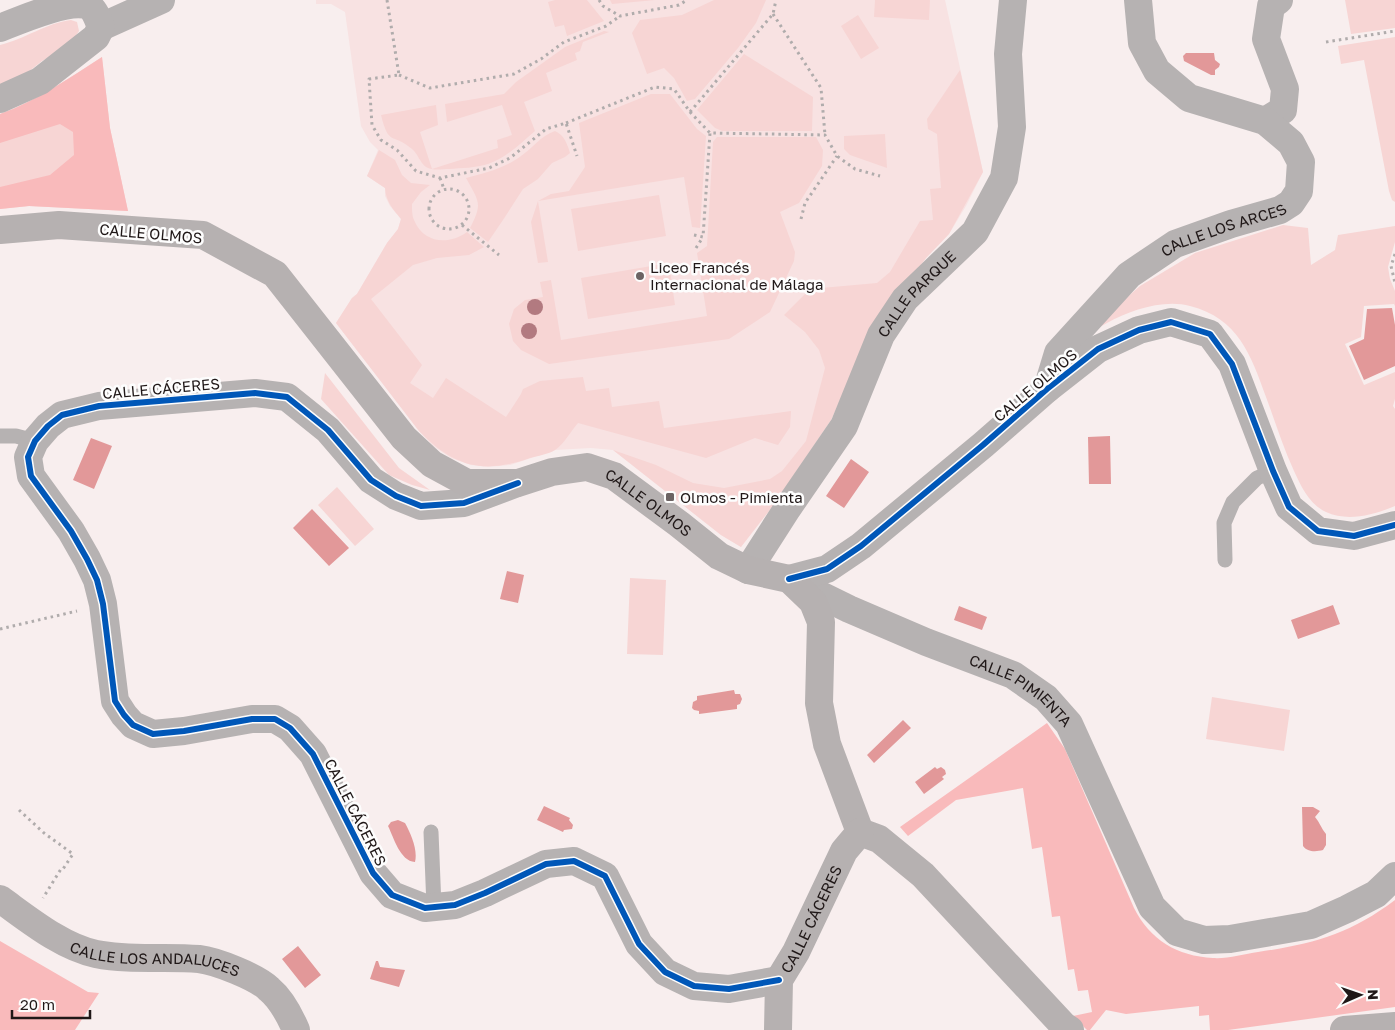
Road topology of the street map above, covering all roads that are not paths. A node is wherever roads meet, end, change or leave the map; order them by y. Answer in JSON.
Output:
{"nodes":[{"id":1,"x":161,"y":0,"type":"edge"},
{"id":2,"x":1013,"y":0,"type":"edge"},
{"id":3,"x":1138,"y":0,"type":"edge"},
{"id":4,"x":1279,"y":0,"type":"edge"},
{"id":5,"x":101,"y":27,"type":"junction"},
{"id":6,"x":0,"y":28,"type":"edge"},
{"id":7,"x":0,"y":99,"type":"edge"},
{"id":8,"x":1265,"y":121,"type":"junction"},
{"id":9,"x":0,"y":230,"type":"edge"},
{"id":10,"x":1047,"y":389,"type":"junction"},
{"id":11,"x":0,"y":436,"type":"edge"},
{"id":12,"x":35,"y":441,"type":"junction"},
{"id":13,"x":1273,"y":471,"type":"junction"},
{"id":14,"x":518,"y":483,"type":"junction"},
{"id":15,"x":1395,"y":525,"type":"edge"},
{"id":16,"x":1226,"y":560,"type":"dead end"},
{"id":17,"x":748,"y":570,"type":"junction"},
{"id":18,"x":789,"y":579,"type":"junction"},
{"id":19,"x":431,"y":832,"type":"dead end"},
{"id":20,"x":860,"y":832,"type":"junction"},
{"id":21,"x":1395,"y":876,"type":"edge"},
{"id":22,"x":0,"y":900,"type":"edge"},
{"id":23,"x":434,"y":907,"type":"junction"},
{"id":24,"x":779,"y":980,"type":"junction"},
{"id":25,"x":1395,"y":1026,"type":"edge"},
{"id":26,"x":296,"y":1030,"type":"edge"},
{"id":27,"x":778,"y":1030,"type":"edge"},
{"id":28,"x":1070,"y":1030,"type":"edge"},
{"id":29,"x":1344,"y":1030,"type":"edge"}],
"edges":[{"from":1,"to":5,"type":"street"},
{"from":2,"to":17,"type":"street","name":"CALLE PARQUE"},
{"from":3,"to":8,"type":"street","name":"CALLE LOS ARCES"},
{"from":4,"to":8,"type":"street"},
{"from":5,"to":6,"type":"street"},
{"from":5,"to":7,"type":"street"},
{"from":8,"to":10,"type":"street","name":"CALLE LOS ARCES"},
{"from":9,"to":14,"type":"main road","name":"CALLE OLMOS"},
{"from":10,"to":13,"type":"street","name":"CALLE OLMOS"},
{"from":10,"to":18,"type":"street","name":"CALLE OLMOS"},
{"from":11,"to":12,"type":"lane"},
{"from":12,"to":14,"type":"street","name":"CALLE CÁCERES"},
{"from":12,"to":23,"type":"street","name":"CALLE CÁCERES"},
{"from":13,"to":15,"type":"street","name":"CALLE OLMOS"},
{"from":13,"to":16,"type":"lane"},
{"from":14,"to":17,"type":"main road","name":"CALLE OLMOS"},
{"from":17,"to":18,"type":"main road","name":"CALLE OLMOS"},
{"from":18,"to":20,"type":"main road"},
{"from":18,"to":21,"type":"street","name":"CALLE PIMIENTA"},
{"from":19,"to":23,"type":"lane"},
{"from":20,"to":24,"type":"main road","name":"CALLE CÁCERES"},
{"from":20,"to":28,"type":"main road"},
{"from":22,"to":26,"type":"main road","name":"CALLE LOS ANDALUCES"},
{"from":23,"to":24,"type":"street","name":"CALLE CÁCERES"},
{"from":24,"to":27,"type":"main road"},
{"from":25,"to":29,"type":"main road"}]}
